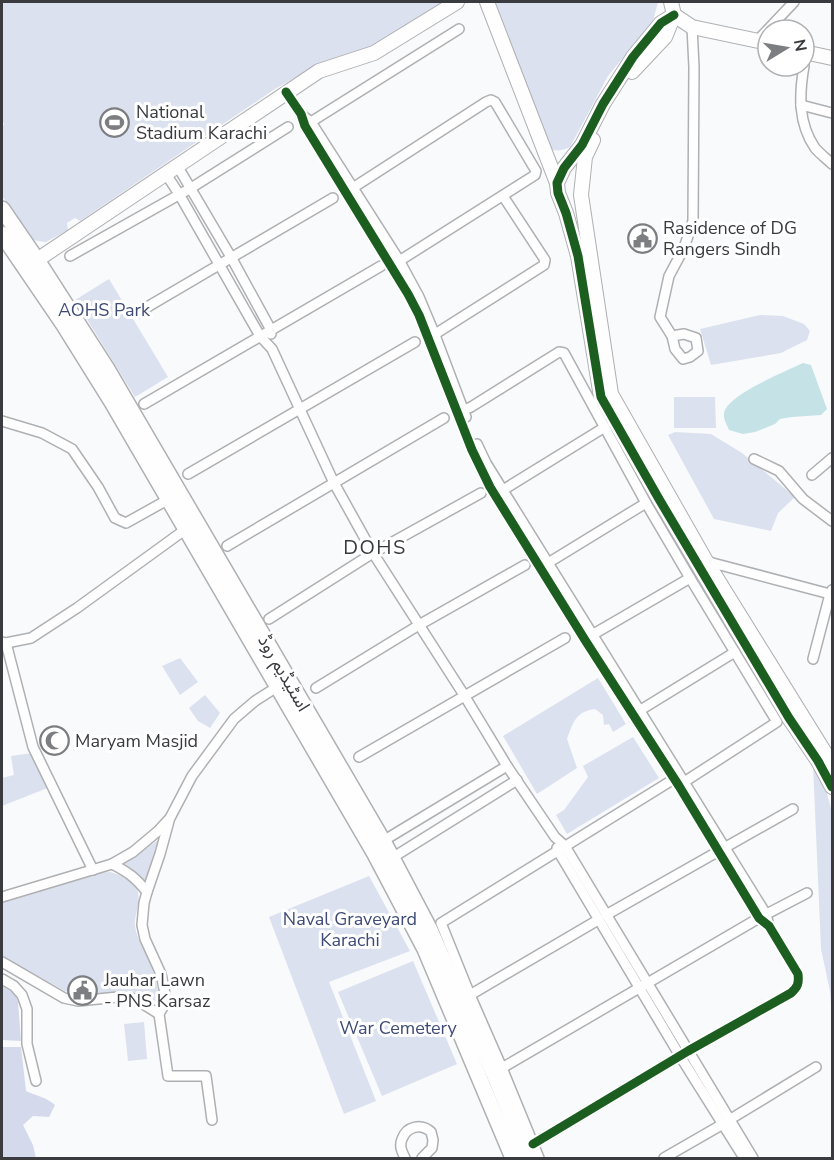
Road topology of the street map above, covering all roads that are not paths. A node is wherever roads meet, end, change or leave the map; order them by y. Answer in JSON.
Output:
{"nodes":[{"id":1,"x":458,"y":2,"type":"edge"},
{"id":2,"x":488,"y":2,"type":"edge"},
{"id":3,"x":794,"y":2,"type":"edge"},
{"id":4,"x":672,"y":8,"type":"edge"},
{"id":5,"x":782,"y":18,"type":"edge"},
{"id":6,"x":692,"y":27,"type":"junction"},
{"id":7,"x":459,"y":29,"type":"dead end"},
{"id":8,"x":756,"y":41,"type":"edge"},
{"id":9,"x":816,"y":58,"type":"edge"},
{"id":10,"x":832,"y":58,"type":"edge"},
{"id":11,"x":801,"y":78,"type":"edge"},
{"id":12,"x":286,"y":92,"type":"junction"},
{"id":13,"x":801,"y":105,"type":"junction"},
{"id":14,"x":832,"y":113,"type":"edge"},
{"id":15,"x":308,"y":124,"type":"junction"},
{"id":16,"x":288,"y":128,"type":"dead end"},
{"id":17,"x":548,"y":152,"type":"junction"},
{"id":18,"x":574,"y":155,"type":"junction"},
{"id":19,"x":832,"y":164,"type":"edge"},
{"id":20,"x":564,"y":168,"type":"junction"},
{"id":21,"x":172,"y":170,"type":"junction"},
{"id":22,"x":557,"y":183,"type":"junction"},
{"id":23,"x":191,"y":188,"type":"junction"},
{"id":24,"x":349,"y":190,"type":"junction"},
{"id":25,"x":581,"y":191,"type":"junction"},
{"id":26,"x":179,"y":194,"type":"junction"},
{"id":27,"x":502,"y":196,"type":"junction"},
{"id":28,"x":333,"y":198,"type":"dead end"},
{"id":29,"x":561,"y":200,"type":"junction"},
{"id":30,"x":2,"y":209,"type":"edge"},
{"id":31,"x":2,"y":234,"type":"edge"},
{"id":32,"x":70,"y":256,"type":"dead end"},
{"id":33,"x":231,"y":257,"type":"junction"},
{"id":34,"x":37,"y":260,"type":"junction"},
{"id":35,"x":395,"y":263,"type":"junction"},
{"id":36,"x":219,"y":264,"type":"junction"},
{"id":37,"x":381,"y":266,"type":"dead end"},
{"id":38,"x":137,"y":313,"type":"dead end"},
{"id":39,"x":271,"y":330,"type":"junction"},
{"id":40,"x":260,"y":336,"type":"junction"},
{"id":41,"x":672,"y":336,"type":"dead end"},
{"id":42,"x":431,"y":337,"type":"junction"},
{"id":43,"x":415,"y":342,"type":"dead end"},
{"id":44,"x":272,"y":349,"type":"junction"},
{"id":45,"x":144,"y":404,"type":"dead end"},
{"id":46,"x":300,"y":409,"type":"junction"},
{"id":47,"x":461,"y":411,"type":"junction"},
{"id":48,"x":444,"y":418,"type":"dead end"},
{"id":49,"x":2,"y":421,"type":"edge"},
{"id":50,"x":605,"y":427,"type":"junction"},
{"id":51,"x":832,"y":458,"type":"edge"},
{"id":52,"x":754,"y":459,"type":"dead end"},
{"id":53,"x":188,"y":474,"type":"dead end"},
{"id":54,"x":812,"y":475,"type":"dead end"},
{"id":55,"x":334,"y":483,"type":"junction"},
{"id":56,"x":502,"y":490,"type":"junction"},
{"id":57,"x":480,"y":493,"type":"dead end"},
{"id":58,"x":169,"y":499,"type":"junction"},
{"id":59,"x":646,"y":502,"type":"junction"},
{"id":60,"x":832,"y":521,"type":"edge"},
{"id":61,"x":186,"y":529,"type":"junction"},
{"id":62,"x":227,"y":546,"type":"dead end"},
{"id":63,"x":374,"y":554,"type":"junction"},
{"id":64,"x":548,"y":563,"type":"junction"},
{"id":65,"x":702,"y":563,"type":"junction"},
{"id":66,"x":525,"y":565,"type":"dead end"},
{"id":67,"x":731,"y":567,"type":"junction"},
{"id":68,"x":711,"y":577,"type":"junction"},
{"id":69,"x":690,"y":578,"type":"junction"},
{"id":70,"x":831,"y":592,"type":"edge"},
{"id":71,"x":269,"y":619,"type":"dead end"},
{"id":72,"x":419,"y":625,"type":"junction"},
{"id":73,"x":592,"y":636,"type":"junction"},
{"id":74,"x":565,"y":638,"type":"dead end"},
{"id":75,"x":4,"y":642,"type":"edge"},
{"id":76,"x":735,"y":652,"type":"junction"},
{"id":77,"x":813,"y":659,"type":"dead end"},
{"id":78,"x":277,"y":687,"type":"junction"},
{"id":79,"x":316,"y":688,"type":"dead end"},
{"id":80,"x":464,"y":695,"type":"junction"},
{"id":81,"x":636,"y":713,"type":"junction"},
{"id":82,"x":359,"y":757,"type":"dead end"},
{"id":83,"x":828,"y":763,"type":"edge"},
{"id":84,"x":507,"y":766,"type":"junction"},
{"id":85,"x":517,"y":780,"type":"junction"},
{"id":86,"x":679,"y":782,"type":"junction"},
{"id":87,"x":832,"y":787,"type":"edge"},
{"id":88,"x":793,"y":809,"type":"dead end"},
{"id":89,"x":170,"y":818,"type":"junction"},
{"id":90,"x":383,"y":841,"type":"junction"},
{"id":91,"x":562,"y":849,"type":"junction"},
{"id":92,"x":721,"y":849,"type":"junction"},
{"id":93,"x":392,"y":858,"type":"junction"},
{"id":94,"x":112,"y":864,"type":"junction"},
{"id":95,"x":93,"y":870,"type":"junction"},
{"id":96,"x":147,"y":892,"type":"junction"},
{"id":97,"x":807,"y":893,"type":"dead end"},
{"id":98,"x":2,"y":897,"type":"edge"},
{"id":99,"x":763,"y":916,"type":"junction"},
{"id":100,"x":602,"y":918,"type":"junction"},
{"id":101,"x":2,"y":962,"type":"edge"},
{"id":102,"x":2,"y":979,"type":"edge"},
{"id":103,"x":643,"y":985,"type":"junction"},
{"id":104,"x":470,"y":996,"type":"junction"},
{"id":105,"x":159,"y":1014,"type":"junction"},
{"id":106,"x":684,"y":1053,"type":"junction"},
{"id":107,"x":816,"y":1067,"type":"dead end"},
{"id":108,"x":502,"y":1068,"type":"junction"},
{"id":109,"x":36,"y":1081,"type":"dead end"},
{"id":110,"x":212,"y":1120,"type":"dead end"},
{"id":111,"x":726,"y":1122,"type":"junction"},
{"id":112,"x":530,"y":1151,"type":"edge"},
{"id":113,"x":513,"y":1157,"type":"edge"},
{"id":114,"x":405,"y":1158,"type":"edge"},
{"id":115,"x":422,"y":1158,"type":"edge"},
{"id":116,"x":538,"y":1158,"type":"edge"},
{"id":117,"x":664,"y":1158,"type":"edge"},
{"id":118,"x":744,"y":1158,"type":"edge"},
{"id":119,"x":753,"y":1158,"type":"edge"}],
"edges":[{"from":1,"to":12,"type":"street"},
{"from":2,"to":17,"type":"street"},
{"from":3,"to":5,"type":"street"},
{"from":4,"to":6,"type":"street"},
{"from":4,"to":18,"type":"street"},
{"from":4,"to":25,"type":"street"},
{"from":6,"to":8,"type":"street"},
{"from":6,"to":41,"type":"street"},
{"from":7,"to":15,"type":"street"},
{"from":9,"to":10,"type":"street"},
{"from":11,"to":13,"type":"street"},
{"from":12,"to":15,"type":"street"},
{"from":12,"to":21,"type":"street"},
{"from":13,"to":14,"type":"street"},
{"from":13,"to":19,"type":"street"},
{"from":15,"to":24,"type":"street"},
{"from":16,"to":23,"type":"street"},
{"from":17,"to":18,"type":"street"},
{"from":17,"to":20,"type":"street"},
{"from":17,"to":22,"type":"street"},
{"from":18,"to":20,"type":"street"},
{"from":20,"to":22,"type":"street"},
{"from":20,"to":25,"type":"street"},
{"from":21,"to":23,"type":"street"},
{"from":21,"to":26,"type":"street"},
{"from":21,"to":34,"type":"street"},
{"from":22,"to":29,"type":"street"},
{"from":23,"to":26,"type":"street"},
{"from":23,"to":33,"type":"street"},
{"from":24,"to":27,"type":"street"},
{"from":24,"to":35,"type":"street"},
{"from":25,"to":29,"type":"street"},
{"from":25,"to":65,"type":"street"},
{"from":26,"to":32,"type":"street"},
{"from":26,"to":36,"type":"street"},
{"from":27,"to":35,"type":"street"},
{"from":27,"to":42,"type":"street"},
{"from":28,"to":33,"type":"street"},
{"from":29,"to":65,"type":"street"},
{"from":30,"to":34,"type":"main road","name":"اسٹیڈیم روڈ"},
{"from":31,"to":58,"type":"main road","name":"اسٹیڈیم روڈ"},
{"from":33,"to":36,"type":"street"},
{"from":33,"to":39,"type":"street"},
{"from":34,"to":90,"type":"main road","name":"اسٹیڈیم روڈ"},
{"from":35,"to":42,"type":"street"},
{"from":36,"to":38,"type":"street"},
{"from":36,"to":40,"type":"street"},
{"from":37,"to":39,"type":"street"},
{"from":39,"to":40,"type":"street"},
{"from":39,"to":44,"type":"street"},
{"from":40,"to":44,"type":"street"},
{"from":40,"to":45,"type":"street"},
{"from":42,"to":47,"type":"street"},
{"from":43,"to":46,"type":"street"},
{"from":44,"to":46,"type":"street"},
{"from":46,"to":53,"type":"street"},
{"from":46,"to":55,"type":"street"},
{"from":47,"to":50,"type":"street"},
{"from":47,"to":56,"type":"street"},
{"from":47,"to":81,"type":"street"},
{"from":48,"to":55,"type":"street"},
{"from":49,"to":58,"type":"street"},
{"from":50,"to":56,"type":"street"},
{"from":50,"to":59,"type":"street"},
{"from":51,"to":54,"type":"street"},
{"from":52,"to":60,"type":"street"},
{"from":55,"to":62,"type":"street"},
{"from":55,"to":63,"type":"street"},
{"from":56,"to":64,"type":"street"},
{"from":57,"to":63,"type":"street"},
{"from":58,"to":61,"type":"main road","name":"اسٹیڈیم روڈ"},
{"from":59,"to":64,"type":"street"},
{"from":59,"to":69,"type":"street"},
{"from":61,"to":75,"type":"street"},
{"from":61,"to":78,"type":"main road","name":"اسٹیڈیم روڈ"},
{"from":63,"to":71,"type":"street"},
{"from":63,"to":72,"type":"street"},
{"from":64,"to":73,"type":"street"},
{"from":65,"to":67,"type":"street"},
{"from":65,"to":68,"type":"street"},
{"from":66,"to":72,"type":"street"},
{"from":67,"to":68,"type":"street"},
{"from":67,"to":70,"type":"street"},
{"from":68,"to":83,"type":"street"},
{"from":69,"to":73,"type":"street"},
{"from":69,"to":76,"type":"street"},
{"from":70,"to":77,"type":"street"},
{"from":72,"to":79,"type":"street"},
{"from":72,"to":80,"type":"street"},
{"from":73,"to":81,"type":"street"},
{"from":74,"to":80,"type":"street"},
{"from":75,"to":95,"type":"street"},
{"from":76,"to":81,"type":"street"},
{"from":76,"to":86,"type":"street"},
{"from":78,"to":89,"type":"street"},
{"from":78,"to":113,"type":"main road","name":"اسٹیڈیم روڈ"},
{"from":80,"to":82,"type":"street"},
{"from":80,"to":84,"type":"street"},
{"from":81,"to":86,"type":"street"},
{"from":83,"to":87,"type":"street"},
{"from":84,"to":85,"type":"street"},
{"from":84,"to":90,"type":"street"},
{"from":85,"to":91,"type":"street"},
{"from":85,"to":93,"type":"street"},
{"from":86,"to":91,"type":"street"},
{"from":86,"to":92,"type":"street"},
{"from":88,"to":92,"type":"street"},
{"from":89,"to":94,"type":"street"},
{"from":89,"to":96,"type":"street"},
{"from":90,"to":93,"type":"main road","name":"اسٹیڈیم روڈ"},
{"from":91,"to":100,"type":"street"},
{"from":91,"to":104,"type":"street"},
{"from":92,"to":99,"type":"street"},
{"from":92,"to":100,"type":"street"},
{"from":93,"to":112,"type":"main road","name":"اسٹیڈیم روڈ"},
{"from":94,"to":95,"type":"street"},
{"from":94,"to":96,"type":"street"},
{"from":95,"to":98,"type":"street"},
{"from":96,"to":105,"type":"street"},
{"from":97,"to":99,"type":"street"},
{"from":99,"to":103,"type":"street"},
{"from":99,"to":106,"type":"street"},
{"from":100,"to":103,"type":"street"},
{"from":100,"to":104,"type":"street"},
{"from":101,"to":105,"type":"street"},
{"from":102,"to":109,"type":"street"},
{"from":103,"to":106,"type":"street"},
{"from":103,"to":108,"type":"street"},
{"from":104,"to":108,"type":"street"},
{"from":105,"to":110,"type":"street"},
{"from":106,"to":111,"type":"street"},
{"from":106,"to":112,"type":"street"},
{"from":107,"to":111,"type":"street"},
{"from":108,"to":112,"type":"street"},
{"from":111,"to":117,"type":"street"},
{"from":111,"to":118,"type":"street"},
{"from":111,"to":119,"type":"street"},
{"from":112,"to":116,"type":"street"},
{"from":114,"to":115,"type":"street"}]}
